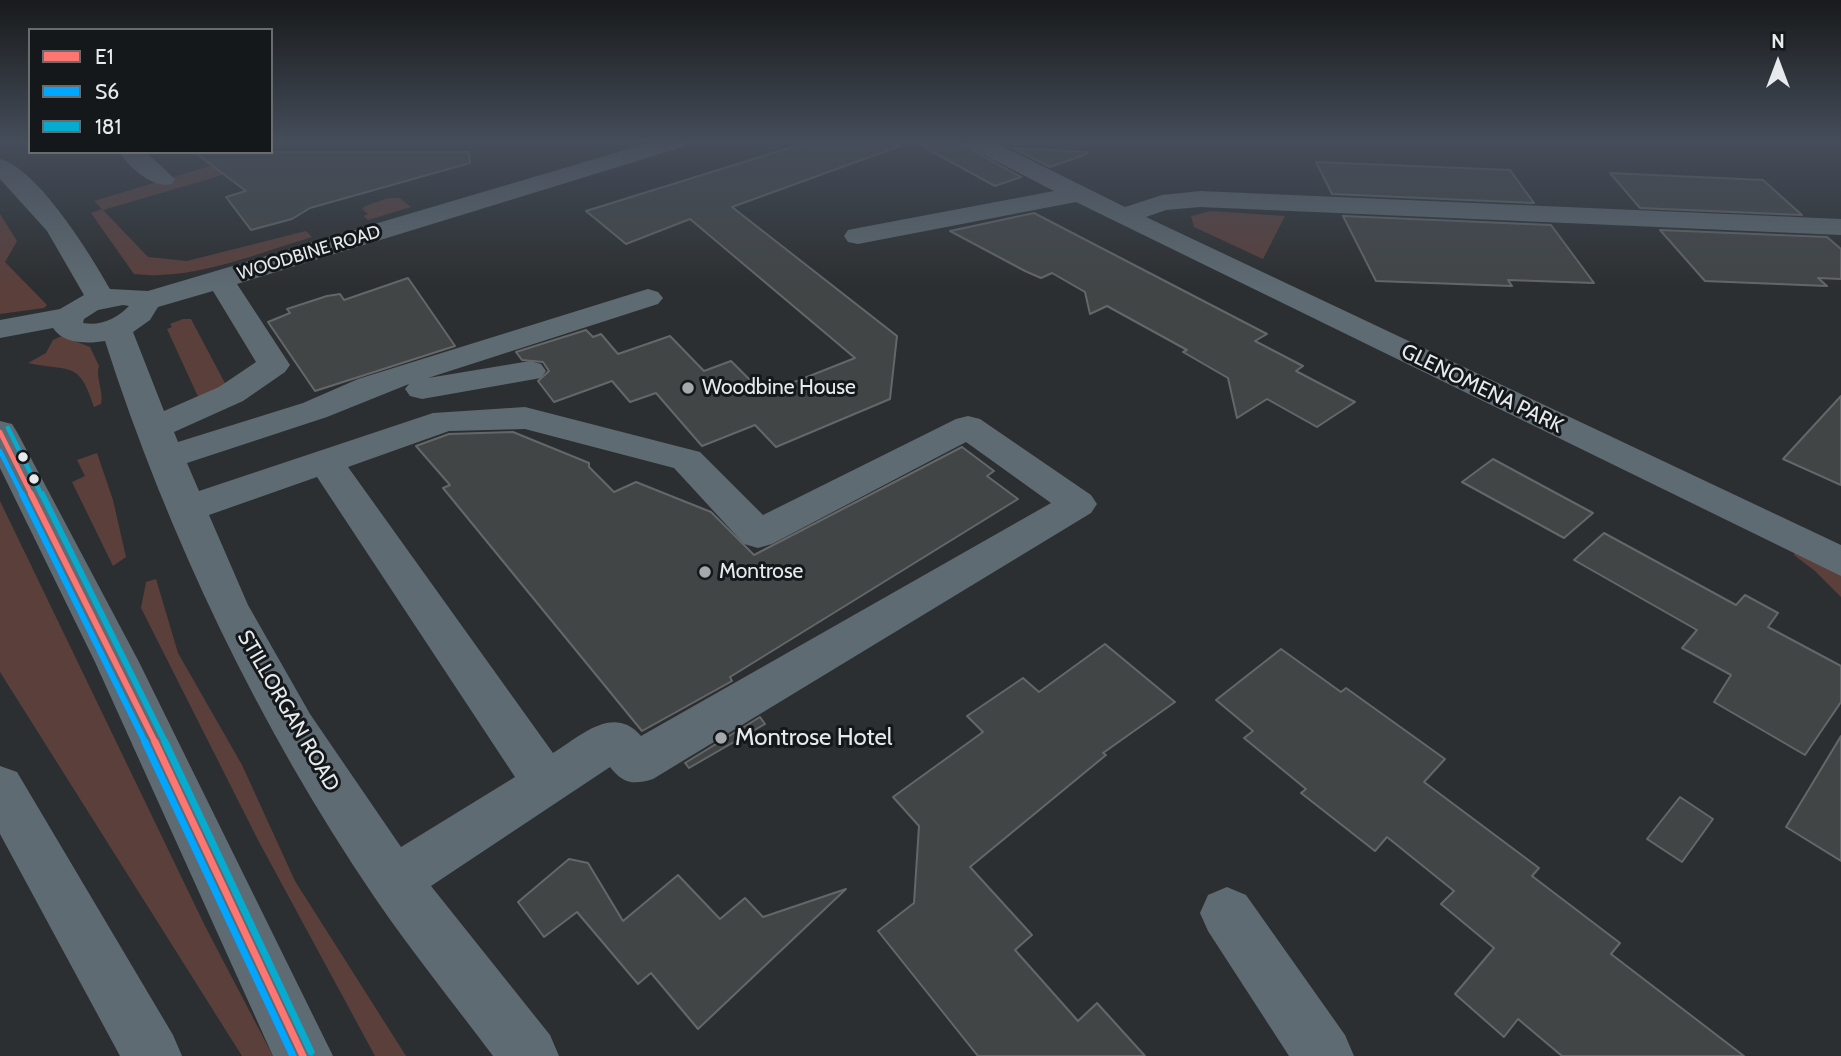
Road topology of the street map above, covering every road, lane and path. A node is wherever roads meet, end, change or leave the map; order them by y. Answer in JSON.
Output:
{"nodes":[{"id":1,"x":28,"y":191,"type":"edge"},
{"id":2,"x":511,"y":191,"type":"edge"},
{"id":3,"x":1074,"y":191,"type":"edge"},
{"id":4,"x":1079,"y":194,"type":"junction"},
{"id":5,"x":1123,"y":216,"type":"junction"},
{"id":6,"x":1841,"y":227,"type":"edge"},
{"id":7,"x":858,"y":236,"type":"dead end"},
{"id":8,"x":220,"y":279,"type":"junction"},
{"id":9,"x":648,"y":298,"type":"dead end"},
{"id":10,"x":101,"y":299,"type":"junction"},
{"id":11,"x":143,"y":302,"type":"junction"},
{"id":12,"x":70,"y":316,"type":"junction"},
{"id":13,"x":116,"y":327,"type":"junction"},
{"id":14,"x":0,"y":329,"type":"edge"},
{"id":15,"x":530,"y":371,"type":"dead end"},
{"id":16,"x":315,"y":410,"type":"junction"},
{"id":17,"x":0,"y":432,"type":"edge"},
{"id":18,"x":161,"y":443,"type":"junction"},
{"id":19,"x":325,"y":461,"type":"junction"},
{"id":20,"x":189,"y":508,"type":"junction"},
{"id":21,"x":1841,"y":562,"type":"edge"},
{"id":22,"x":547,"y":783,"type":"junction"},
{"id":23,"x":0,"y":787,"type":"edge"},
{"id":24,"x":394,"y":881,"type":"junction"},
{"id":25,"x":1227,"y":913,"type":"dead end"},
{"id":26,"x":152,"y":1056,"type":"edge"},
{"id":27,"x":303,"y":1056,"type":"edge"},
{"id":28,"x":529,"y":1056,"type":"edge"},
{"id":29,"x":1324,"y":1056,"type":"edge"}],
"edges":[{"from":1,"to":10,"type":"street"},
{"from":2,"to":8,"type":"street","name":"WOODBINE ROAD"},
{"from":3,"to":4,"type":"street","name":"GLENOMENA PARK"},
{"from":4,"to":5,"type":"street","name":"GLENOMENA PARK"},
{"from":4,"to":7,"type":"street"},
{"from":5,"to":6,"type":"street"},
{"from":5,"to":21,"type":"street","name":"GLENOMENA PARK"},
{"from":8,"to":11,"type":"street","name":"WOODBINE ROAD"},
{"from":8,"to":18,"type":"street"},
{"from":9,"to":16,"type":"street"},
{"from":10,"to":11,"type":"street"},
{"from":10,"to":12,"type":"street"},
{"from":11,"to":13,"type":"street"},
{"from":12,"to":13,"type":"street"},
{"from":12,"to":14,"type":"street"},
{"from":13,"to":18,"type":"street","name":"STILLORGAN ROAD"},
{"from":15,"to":16,"type":"street"},
{"from":16,"to":18,"type":"street"},
{"from":17,"to":27,"type":"main road"},
{"from":18,"to":20,"type":"street","name":"STILLORGAN ROAD"},
{"from":19,"to":20,"type":"street"},
{"from":19,"to":22,"type":"street"},
{"from":19,"to":22,"type":"street"},
{"from":20,"to":24,"type":"street","name":"STILLORGAN ROAD"},
{"from":22,"to":24,"type":"street"},
{"from":23,"to":26,"type":"main road"},
{"from":24,"to":28,"type":"street","name":"STILLORGAN ROAD"},
{"from":25,"to":29,"type":"street"}]}
